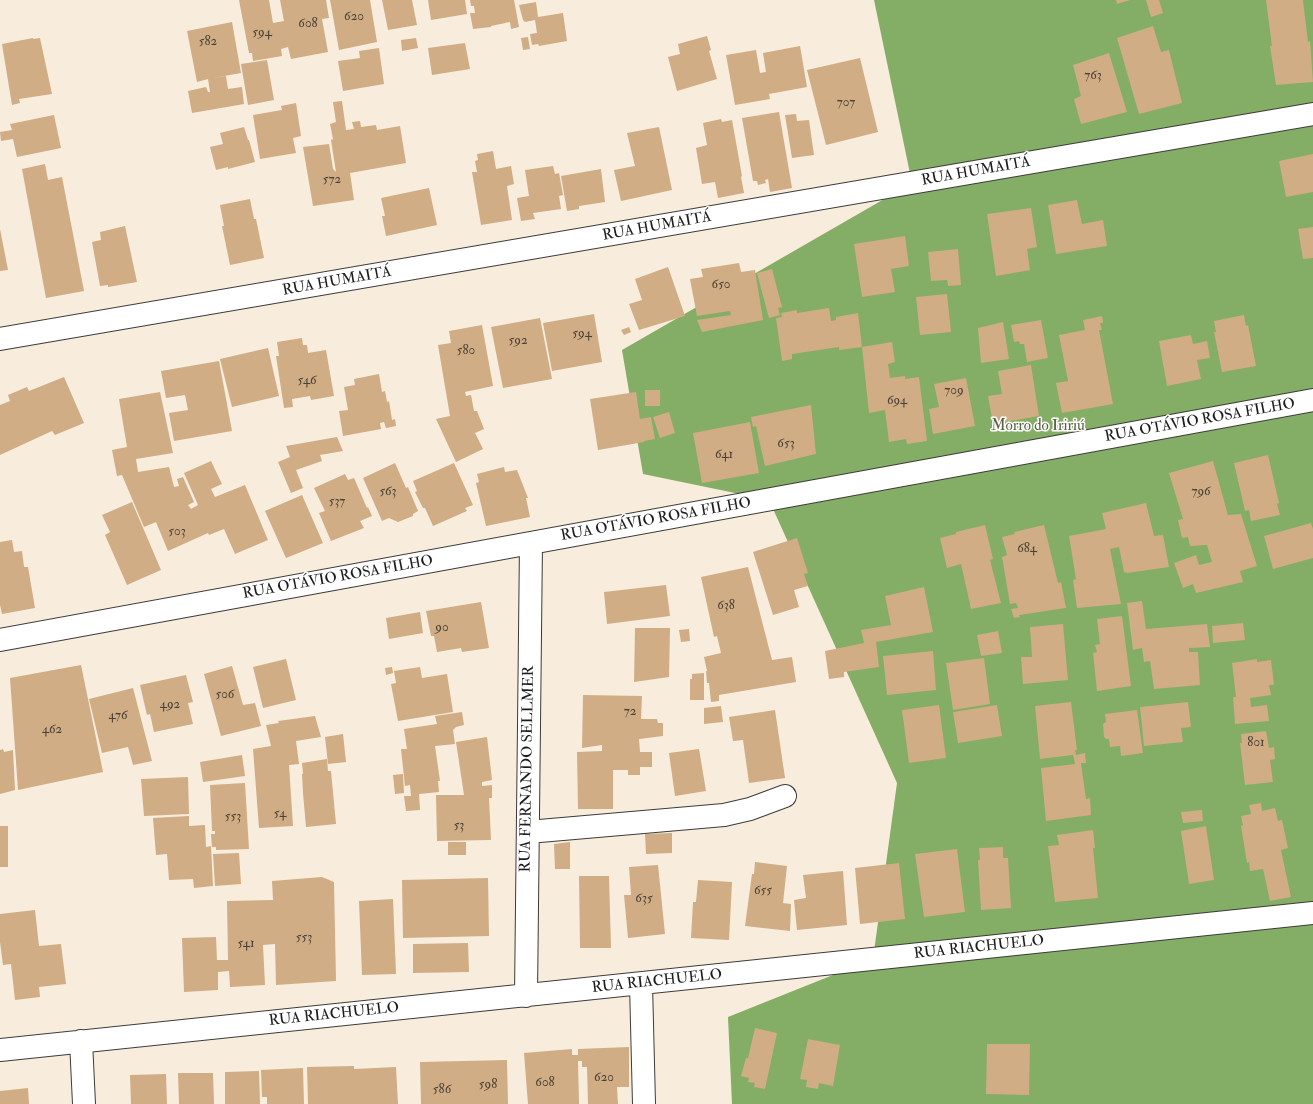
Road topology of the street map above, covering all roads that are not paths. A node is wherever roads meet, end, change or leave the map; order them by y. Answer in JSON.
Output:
{"nodes":[{"id":1,"x":1313,"y":114,"type":"edge"},
{"id":2,"x":0,"y":339,"type":"edge"},
{"id":3,"x":1313,"y":400,"type":"edge"},
{"id":4,"x":531,"y":543,"type":"junction"},
{"id":5,"x":0,"y":640,"type":"edge"},
{"id":6,"x":785,"y":796,"type":"dead end"},
{"id":7,"x":528,"y":832,"type":"junction"},
{"id":8,"x":1313,"y":913,"type":"edge"},
{"id":9,"x":641,"y":984,"type":"junction"},
{"id":10,"x":526,"y":996,"type":"junction"},
{"id":11,"x":81,"y":1041,"type":"junction"},
{"id":12,"x":0,"y":1050,"type":"edge"},
{"id":13,"x":84,"y":1104,"type":"edge"},
{"id":14,"x":644,"y":1104,"type":"edge"}],
"edges":[{"from":1,"to":2,"type":"street","name":"RUA HUMAITÁ"},
{"from":3,"to":4,"type":"street","name":"RUA OTÁVIO ROSA FILHO"},
{"from":4,"to":5,"type":"street","name":"RUA OTÁVIO ROSA FILHO"},
{"from":4,"to":7,"type":"street","name":"RUA FERNANDO SELLMER"},
{"from":6,"to":7,"type":"street"},
{"from":7,"to":10,"type":"street","name":"RUA FERNANDO SELLMER"},
{"from":8,"to":9,"type":"street","name":"RUA RIACHUELO"},
{"from":9,"to":10,"type":"street","name":"RUA RIACHUELO"},
{"from":9,"to":14,"type":"street"},
{"from":10,"to":11,"type":"street","name":"RUA RIACHUELO"},
{"from":11,"to":12,"type":"street","name":"RUA RIACHUELO"},
{"from":11,"to":13,"type":"street"}]}
